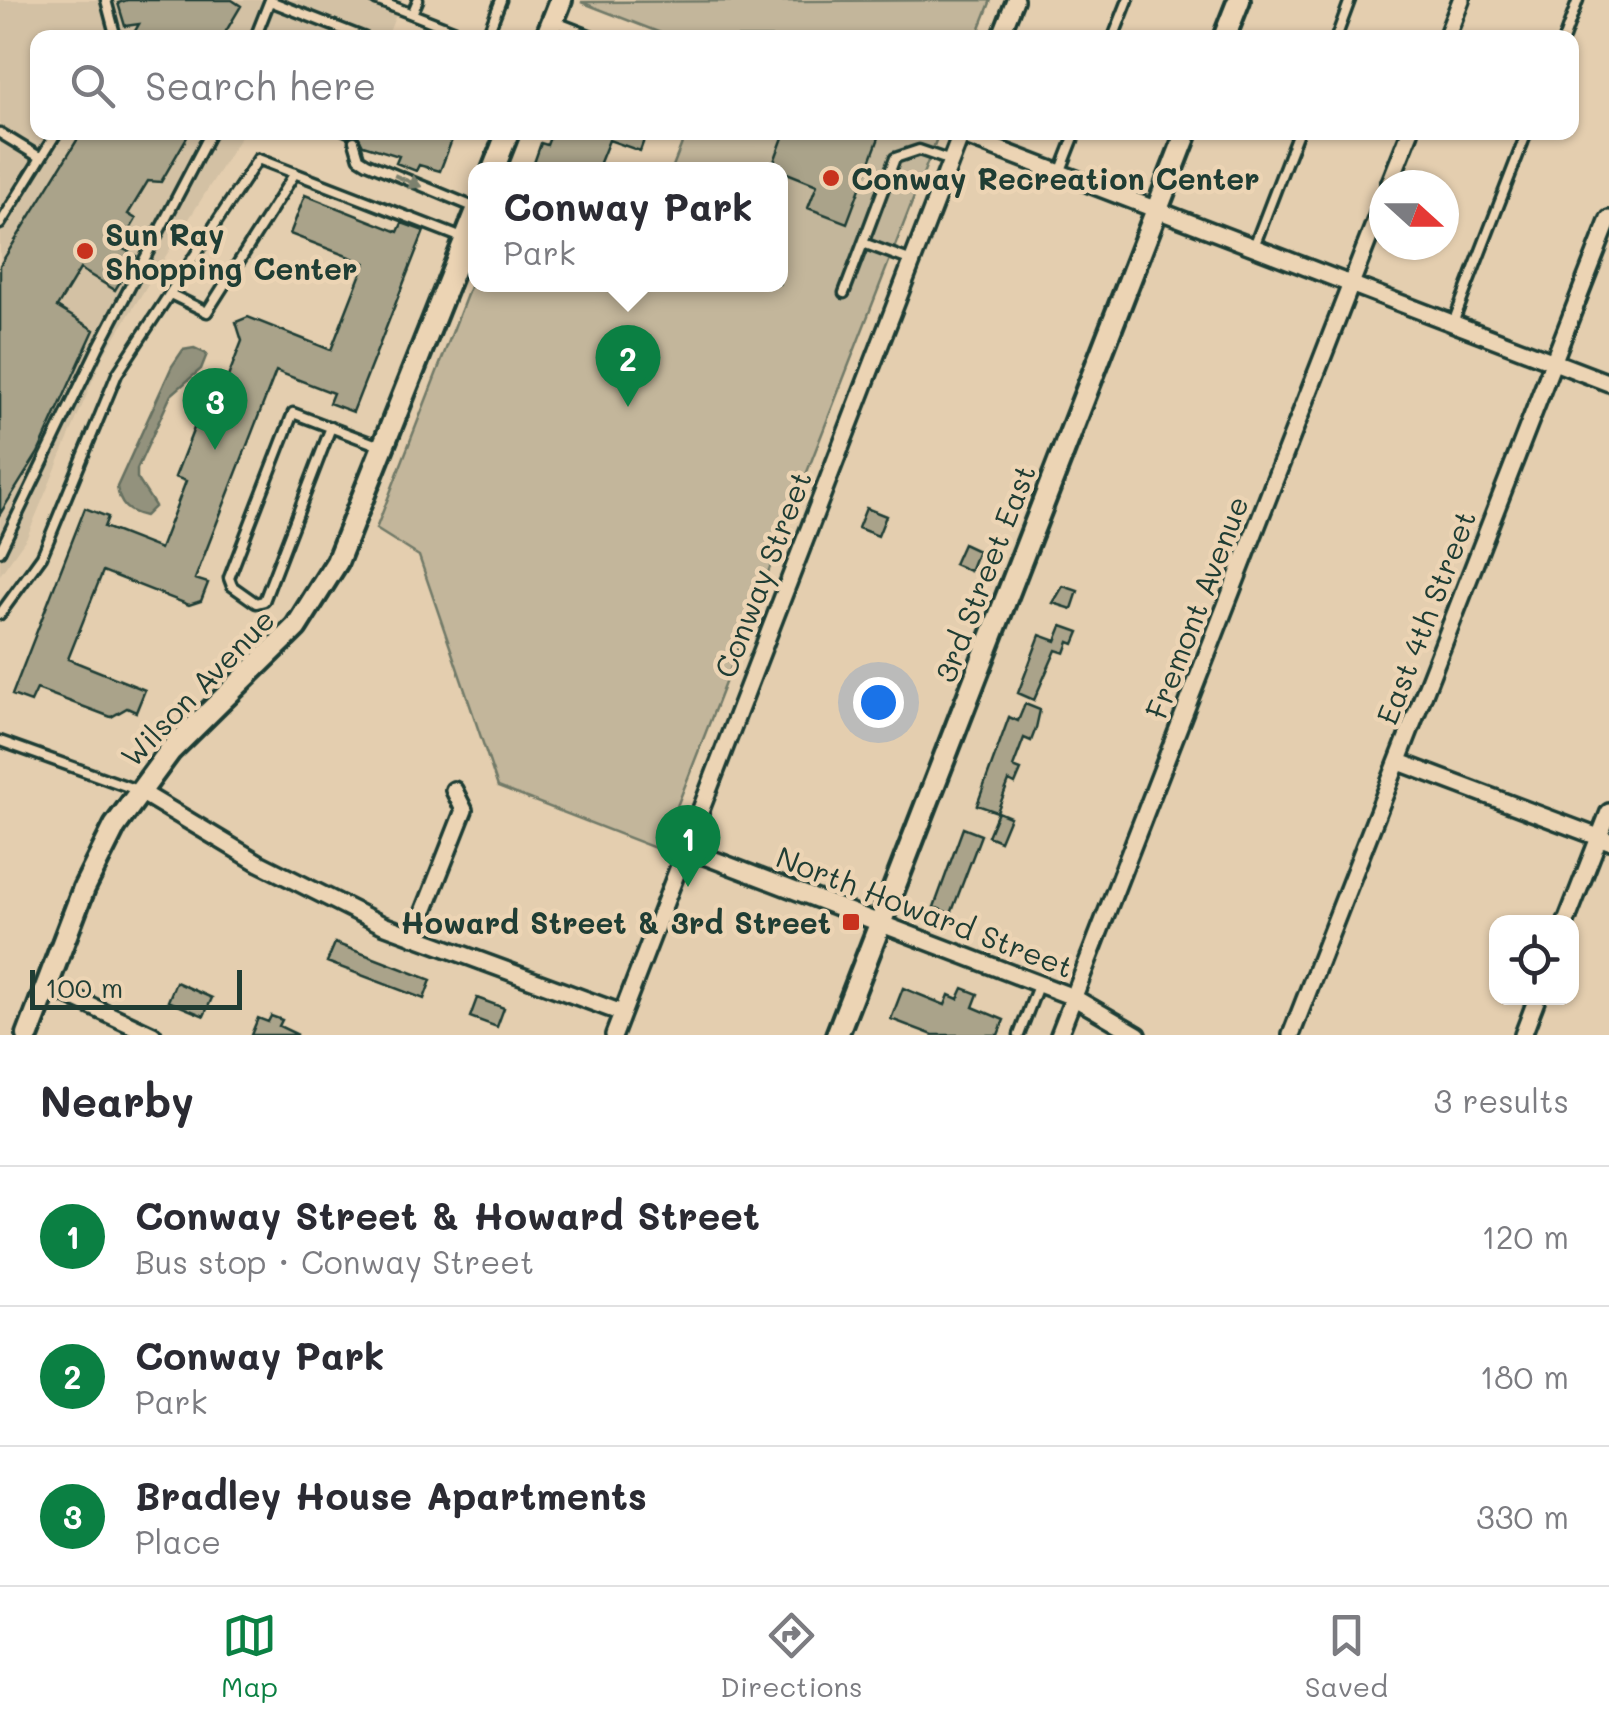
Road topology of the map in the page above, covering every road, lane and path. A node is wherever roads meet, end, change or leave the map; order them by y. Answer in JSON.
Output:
{"nodes":[{"id":1,"x":106,"y":0,"type":"edge"},
{"id":2,"x":270,"y":0,"type":"edge"},
{"id":3,"x":376,"y":0,"type":"edge"},
{"id":4,"x":418,"y":0,"type":"edge"},
{"id":5,"x":487,"y":0,"type":"edge"},
{"id":6,"x":561,"y":0,"type":"edge"},
{"id":7,"x":1015,"y":0,"type":"edge"},
{"id":8,"x":1128,"y":0,"type":"edge"},
{"id":9,"x":1239,"y":0,"type":"edge"},
{"id":10,"x":1350,"y":0,"type":"edge"},
{"id":11,"x":1461,"y":0,"type":"edge"},
{"id":12,"x":1578,"y":0,"type":"edge"},
{"id":13,"x":500,"y":2,"type":"edge"},
{"id":14,"x":412,"y":14,"type":"junction"},
{"id":15,"x":550,"y":29,"type":"edge"},
{"id":16,"x":114,"y":30,"type":"edge"},
{"id":17,"x":259,"y":30,"type":"edge"},
{"id":18,"x":346,"y":30,"type":"edge"},
{"id":19,"x":453,"y":30,"type":"edge"},
{"id":20,"x":489,"y":30,"type":"edge"},
{"id":21,"x":1003,"y":30,"type":"edge"},
{"id":22,"x":1116,"y":30,"type":"edge"},
{"id":23,"x":1227,"y":30,"type":"edge"},
{"id":24,"x":1339,"y":30,"type":"edge"},
{"id":25,"x":1449,"y":30,"type":"edge"},
{"id":26,"x":1567,"y":30,"type":"edge"},
{"id":27,"x":0,"y":133,"type":"edge"},
{"id":28,"x":52,"y":140,"type":"edge"},
{"id":29,"x":207,"y":140,"type":"edge"},
{"id":30,"x":960,"y":140,"type":"edge"},
{"id":31,"x":977,"y":140,"type":"edge"},
{"id":32,"x":1073,"y":140,"type":"edge"},
{"id":33,"x":1184,"y":140,"type":"edge"},
{"id":34,"x":1295,"y":140,"type":"edge"},
{"id":35,"x":1407,"y":140,"type":"edge"},
{"id":36,"x":1524,"y":140,"type":"edge"},
{"id":37,"x":354,"y":141,"type":"dead end"},
{"id":38,"x":41,"y":158,"type":"junction"},
{"id":39,"x":951,"y":161,"type":"junction"},
{"id":40,"x":1396,"y":170,"type":"edge"},
{"id":41,"x":1060,"y":173,"type":"junction"},
{"id":42,"x":295,"y":174,"type":"junction"},
{"id":43,"x":468,"y":207,"type":"edge"},
{"id":44,"x":1155,"y":212,"type":"junction"},
{"id":45,"x":1609,"y":219,"type":"edge"},
{"id":46,"x":0,"y":223,"type":"edge"},
{"id":47,"x":468,"y":231,"type":"edge"},
{"id":48,"x":1369,"y":238,"type":"edge"},
{"id":49,"x":465,"y":239,"type":"junction"},
{"id":50,"x":863,"y":243,"type":"junction"},
{"id":51,"x":1252,"y":248,"type":"junction"},
{"id":52,"x":912,"y":261,"type":"junction"},
{"id":53,"x":1351,"y":285,"type":"junction"},
{"id":54,"x":844,"y":293,"type":"dead end"},
{"id":55,"x":170,"y":294,"type":"junction"},
{"id":56,"x":1453,"y":323,"type":"junction"},
{"id":57,"x":1553,"y":362,"type":"junction"},
{"id":58,"x":1609,"y":383,"type":"edge"},
{"id":59,"x":331,"y":427,"type":"junction"},
{"id":60,"x":384,"y":447,"type":"junction"},
{"id":61,"x":0,"y":551,"type":"edge"},
{"id":62,"x":0,"y":614,"type":"edge"},
{"id":63,"x":0,"y":741,"type":"edge"},
{"id":64,"x":1399,"y":762,"type":"junction"},
{"id":65,"x":454,"y":790,"type":"dead end"},
{"id":66,"x":138,"y":791,"type":"junction"},
{"id":67,"x":1609,"y":812,"type":"edge"},
{"id":68,"x":1604,"y":839,"type":"edge"},
{"id":69,"x":686,"y":849,"type":"junction"},
{"id":70,"x":1569,"y":915,"type":"edge"},
{"id":71,"x":882,"y":922,"type":"junction"},
{"id":72,"x":414,"y":937,"type":"junction"},
{"id":73,"x":1039,"y":984,"type":"junction"},
{"id":74,"x":46,"y":985,"type":"junction"},
{"id":75,"x":1073,"y":997,"type":"junction"},
{"id":76,"x":1534,"y":1005,"type":"edge"},
{"id":77,"x":622,"y":1014,"type":"junction"},
{"id":78,"x":28,"y":1035,"type":"edge"},
{"id":79,"x":153,"y":1035,"type":"edge"},
{"id":80,"x":614,"y":1035,"type":"edge"},
{"id":81,"x":837,"y":1035,"type":"edge"},
{"id":82,"x":1019,"y":1035,"type":"edge"},
{"id":83,"x":1059,"y":1035,"type":"edge"},
{"id":84,"x":1138,"y":1035,"type":"edge"},
{"id":85,"x":1291,"y":1035,"type":"edge"},
{"id":86,"x":1522,"y":1035,"type":"edge"}],
"edges":[{"from":1,"to":16,"type":"lane"},
{"from":2,"to":17,"type":"lane"},
{"from":2,"to":18,"type":"lane"},
{"from":3,"to":14,"type":"lane"},
{"from":4,"to":14,"type":"lane"},
{"from":5,"to":13,"type":"lane"},
{"from":6,"to":15,"type":"street"},
{"from":7,"to":21,"type":"street"},
{"from":8,"to":22,"type":"lane"},
{"from":9,"to":23,"type":"street"},
{"from":10,"to":24,"type":"lane"},
{"from":11,"to":25,"type":"street"},
{"from":12,"to":26,"type":"lane"},
{"from":13,"to":20,"type":"lane"},
{"from":14,"to":19,"type":"lane"},
{"from":27,"to":38,"type":"lane"},
{"from":28,"to":38,"type":"lane"},
{"from":29,"to":61,"type":"lane"},
{"from":30,"to":39,"type":"street","name":"Conway Street"},
{"from":31,"to":41,"type":"street"},
{"from":32,"to":41,"type":"lane"},
{"from":33,"to":44,"type":"street","name":"3rd Street East"},
{"from":34,"to":51,"type":"lane"},
{"from":35,"to":40,"type":"street"},
{"from":36,"to":56,"type":"lane"},
{"from":37,"to":43,"type":"lane","one_way":true},
{"from":38,"to":46,"type":"lane"},
{"from":39,"to":50,"type":"lane"},
{"from":39,"to":52,"type":"street","name":"Conway Street"},
{"from":41,"to":44,"type":"street"},
{"from":42,"to":49,"type":"lane"},
{"from":42,"to":55,"type":"lane"},
{"from":42,"to":55,"type":"lane"},
{"from":44,"to":51,"type":"street"},
{"from":44,"to":71,"type":"street","name":"3rd Street East"},
{"from":45,"to":57,"type":"street","name":"East 4th Street"},
{"from":47,"to":49,"type":"street","name":"Wilson Avenue"},
{"from":48,"to":53,"type":"street","name":"Fremont Avenue"},
{"from":49,"to":60,"type":"street","name":"Wilson Avenue"},
{"from":50,"to":52,"type":"lane"},
{"from":50,"to":54,"type":"lane"},
{"from":51,"to":53,"type":"street"},
{"from":52,"to":69,"type":"street","name":"Conway Street"},
{"from":53,"to":56,"type":"street"},
{"from":53,"to":75,"type":"street","name":"Fremont Avenue"},
{"from":55,"to":62,"type":"lane"},
{"from":56,"to":57,"type":"street"},
{"from":57,"to":58,"type":"street"},
{"from":57,"to":64,"type":"street","name":"East 4th Street"},
{"from":59,"to":59,"type":"lane"},
{"from":59,"to":60,"type":"lane"},
{"from":60,"to":66,"type":"street","name":"Wilson Avenue"},
{"from":63,"to":66,"type":"lane"},
{"from":64,"to":68,"type":"street"},
{"from":64,"to":85,"type":"street","name":"East 4th Street"},
{"from":65,"to":72,"type":"street"},
{"from":66,"to":72,"type":"street"},
{"from":66,"to":74,"type":"street","name":"Wilson Avenue"},
{"from":67,"to":68,"type":"street"},
{"from":68,"to":70,"type":"street"},
{"from":69,"to":71,"type":"street","name":"North Howard Street"},
{"from":69,"to":77,"type":"street","name":"Conway Street"},
{"from":71,"to":73,"type":"street","name":"North Howard Street"},
{"from":71,"to":81,"type":"street","name":"3rd Street East"},
{"from":72,"to":77,"type":"street"},
{"from":73,"to":75,"type":"street","name":"North Howard Street"},
{"from":73,"to":82,"type":"lane"},
{"from":74,"to":78,"type":"street","name":"Wilson Avenue"},
{"from":74,"to":79,"type":"street"},
{"from":75,"to":83,"type":"street","name":"Fremont Avenue"},
{"from":75,"to":84,"type":"street","name":"North Howard Street"},
{"from":76,"to":86,"type":"street"},
{"from":77,"to":80,"type":"street","name":"Conway Street"}]}
